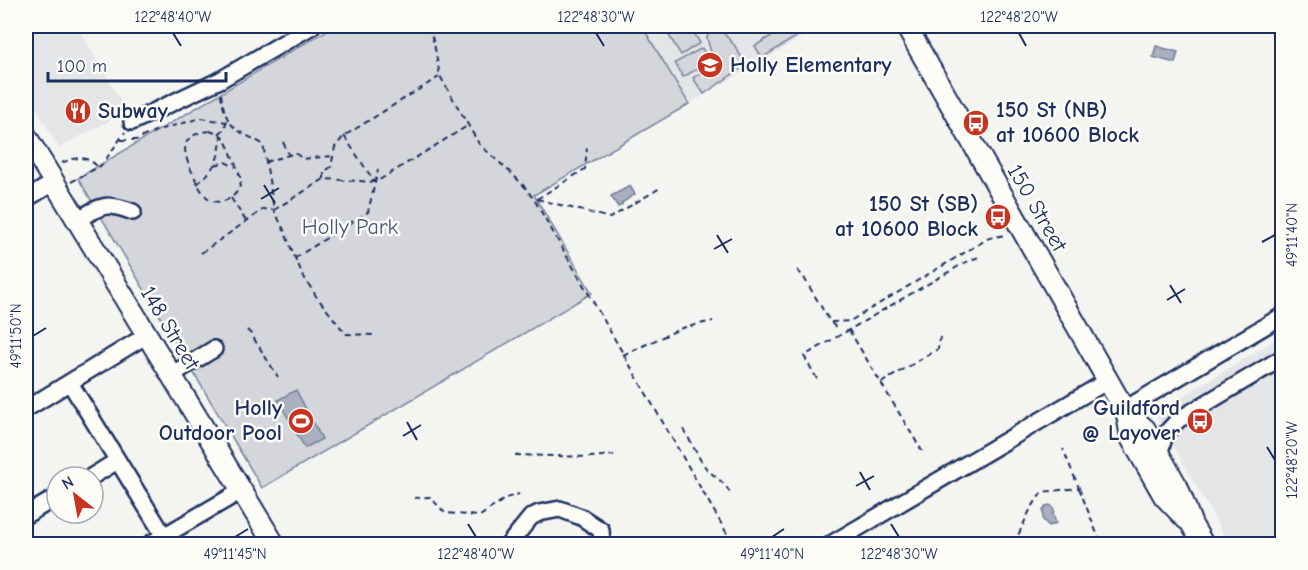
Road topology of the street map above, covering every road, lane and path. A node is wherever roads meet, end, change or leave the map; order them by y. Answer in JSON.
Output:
{"nodes":[{"id":1,"x":312,"y":26,"type":"edge"},
{"id":2,"x":428,"y":26,"type":"edge"},
{"id":3,"x":906,"y":26,"type":"edge"},
{"id":4,"x":440,"y":76,"type":"junction"},
{"id":5,"x":220,"y":85,"type":"dead end"},
{"id":6,"x":132,"y":122,"type":"joint"},
{"id":7,"x":227,"y":122,"type":"junction"},
{"id":8,"x":469,"y":125,"type":"junction"},
{"id":9,"x":220,"y":135,"type":"junction"},
{"id":10,"x":26,"y":136,"type":"edge"},
{"id":11,"x":344,"y":136,"type":"junction"},
{"id":12,"x":120,"y":140,"type":"junction"},
{"id":13,"x":283,"y":142,"type":"dead end"},
{"id":14,"x":587,"y":148,"type":"dead end"},
{"id":15,"x":289,"y":155,"type":"junction"},
{"id":16,"x":334,"y":156,"type":"junction"},
{"id":17,"x":265,"y":162,"type":"junction"},
{"id":18,"x":215,"y":165,"type":"junction"},
{"id":19,"x":97,"y":167,"type":"junction"},
{"id":20,"x":236,"y":168,"type":"junction"},
{"id":21,"x":378,"y":170,"type":"dead end"},
{"id":22,"x":55,"y":175,"type":"junction"},
{"id":23,"x":324,"y":179,"type":"junction"},
{"id":24,"x":376,"y":182,"type":"junction"},
{"id":25,"x":197,"y":184,"type":"junction"},
{"id":26,"x":660,"y":188,"type":"dead end"},
{"id":27,"x":231,"y":198,"type":"junction"},
{"id":28,"x":26,"y":199,"type":"edge"},
{"id":29,"x":536,"y":200,"type":"junction"},
{"id":30,"x":274,"y":210,"type":"junction"},
{"id":31,"x":133,"y":212,"type":"dead end"},
{"id":32,"x":76,"y":221,"type":"junction"},
{"id":33,"x":246,"y":221,"type":"junction"},
{"id":34,"x":1006,"y":235,"type":"dead end"},
{"id":35,"x":201,"y":253,"type":"dead end"},
{"id":36,"x":981,"y":256,"type":"dead end"},
{"id":37,"x":295,"y":258,"type":"junction"},
{"id":38,"x":797,"y":270,"type":"dead end"},
{"id":39,"x":1282,"y":316,"type":"edge"},
{"id":40,"x":712,"y":321,"type":"dead end"},
{"id":41,"x":831,"y":322,"type":"junction"},
{"id":42,"x":837,"y":329,"type":"dead end"},
{"id":43,"x":247,"y":330,"type":"dead end"},
{"id":44,"x":849,"y":330,"type":"junction"},
{"id":45,"x":147,"y":335,"type":"junction"},
{"id":46,"x":373,"y":335,"type":"dead end"},
{"id":47,"x":940,"y":337,"type":"dead end"},
{"id":48,"x":214,"y":349,"type":"dead end"},
{"id":49,"x":623,"y":355,"type":"junction"},
{"id":50,"x":1282,"y":358,"type":"edge"},
{"id":51,"x":171,"y":375,"type":"junction"},
{"id":52,"x":278,"y":377,"type":"dead end"},
{"id":53,"x":818,"y":379,"type":"dead end"},
{"id":54,"x":1108,"y":380,"type":"junction"},
{"id":55,"x":70,"y":382,"type":"junction"},
{"id":56,"x":881,"y":383,"type":"junction"},
{"id":57,"x":26,"y":409,"type":"edge"},
{"id":58,"x":1126,"y":411,"type":"junction"},
{"id":59,"x":683,"y":429,"type":"dead end"},
{"id":60,"x":1064,"y":449,"type":"dead end"},
{"id":61,"x":922,"y":451,"type":"dead end"},
{"id":62,"x":515,"y":455,"type":"dead end"},
{"id":63,"x":1159,"y":455,"type":"junction"},
{"id":64,"x":614,"y":456,"type":"dead end"},
{"id":65,"x":117,"y":461,"type":"junction"},
{"id":66,"x":105,"y":468,"type":"edge"},
{"id":67,"x":1079,"y":488,"type":"junction"},
{"id":68,"x":241,"y":491,"type":"junction"},
{"id":69,"x":730,"y":493,"type":"dead end"},
{"id":70,"x":519,"y":494,"type":"dead end"},
{"id":71,"x":414,"y":498,"type":"dead end"},
{"id":72,"x":45,"y":504,"type":"edge"},
{"id":73,"x":26,"y":515,"type":"edge"},
{"id":74,"x":1192,"y":525,"type":"junction"},
{"id":75,"x":1282,"y":539,"type":"edge"},
{"id":76,"x":167,"y":540,"type":"edge"},
{"id":77,"x":150,"y":544,"type":"edge"},
{"id":78,"x":274,"y":544,"type":"edge"},
{"id":79,"x":509,"y":544,"type":"edge"},
{"id":80,"x":602,"y":544,"type":"edge"},
{"id":81,"x":733,"y":544,"type":"edge"},
{"id":82,"x":831,"y":544,"type":"edge"},
{"id":83,"x":1014,"y":544,"type":"edge"},
{"id":84,"x":1101,"y":544,"type":"edge"},
{"id":85,"x":1203,"y":544,"type":"edge"},
{"id":86,"x":1273,"y":544,"type":"edge"}],
"edges":[{"from":1,"to":6,"type":"street"},
{"from":2,"to":4,"type":"path"},
{"from":3,"to":54,"type":"main road","name":"150 Street"},
{"from":4,"to":8,"type":"path"},
{"from":4,"to":11,"type":"path"},
{"from":5,"to":7,"type":"path"},
{"from":6,"to":12,"type":"path"},
{"from":7,"to":9,"type":"path"},
{"from":7,"to":12,"type":"path"},
{"from":7,"to":17,"type":"path"},
{"from":8,"to":24,"type":"path"},
{"from":8,"to":29,"type":"path"},
{"from":9,"to":18,"type":"path"},
{"from":9,"to":20,"type":"path"},
{"from":9,"to":25,"type":"path"},
{"from":10,"to":22,"type":"main road","name":"148 Street"},
{"from":11,"to":16,"type":"path"},
{"from":11,"to":24,"type":"path"},
{"from":12,"to":19,"type":"path"},
{"from":13,"to":15,"type":"path"},
{"from":14,"to":29,"type":"path"},
{"from":15,"to":16,"type":"path"},
{"from":15,"to":17,"type":"path"},
{"from":16,"to":23,"type":"path"},
{"from":17,"to":30,"type":"path"},
{"from":18,"to":20,"type":"path"},
{"from":18,"to":25,"type":"path"},
{"from":19,"to":22,"type":"path"},
{"from":19,"to":22,"type":"path"},
{"from":20,"to":27,"type":"path"},
{"from":21,"to":24,"type":"path"},
{"from":22,"to":28,"type":"street"},
{"from":22,"to":32,"type":"main road","name":"148 Street"},
{"from":23,"to":24,"type":"path"},
{"from":23,"to":30,"type":"path"},
{"from":24,"to":37,"type":"path"},
{"from":25,"to":27,"type":"path"},
{"from":26,"to":29,"type":"path"},
{"from":27,"to":33,"type":"path"},
{"from":29,"to":49,"type":"path"},
{"from":30,"to":33,"type":"path"},
{"from":30,"to":37,"type":"path"},
{"from":31,"to":32,"type":"street"},
{"from":32,"to":45,"type":"main road","name":"148 Street"},
{"from":33,"to":35,"type":"path"},
{"from":34,"to":41,"type":"path"},
{"from":36,"to":44,"type":"path"},
{"from":37,"to":46,"type":"path"},
{"from":38,"to":41,"type":"path"},
{"from":39,"to":58,"type":"street"},
{"from":40,"to":49,"type":"path"},
{"from":41,"to":42,"type":"path"},
{"from":43,"to":52,"type":"path"},
{"from":44,"to":53,"type":"path"},
{"from":44,"to":56,"type":"path"},
{"from":45,"to":51,"type":"main road","name":"148 Street"},
{"from":45,"to":55,"type":"street"},
{"from":47,"to":56,"type":"path"},
{"from":48,"to":51,"type":"street"},
{"from":49,"to":81,"type":"path"},
{"from":50,"to":63,"type":"street"},
{"from":51,"to":68,"type":"main road","name":"148 Street"},
{"from":54,"to":58,"type":"main road","name":"150 Street"},
{"from":54,"to":82,"type":"street"},
{"from":55,"to":57,"type":"street"},
{"from":55,"to":65,"type":"street"},
{"from":56,"to":61,"type":"path"},
{"from":58,"to":63,"type":"main road","name":"150 Street"},
{"from":58,"to":74,"type":"main road","name":"150 Street"},
{"from":59,"to":69,"type":"path"},
{"from":60,"to":67,"type":"path"},
{"from":62,"to":64,"type":"path"},
{"from":63,"to":74,"type":"main road","name":"150 Street"},
{"from":65,"to":66,"type":"street"},
{"from":65,"to":76,"type":"street"},
{"from":67,"to":83,"type":"path"},
{"from":67,"to":84,"type":"path"},
{"from":68,"to":76,"type":"street"},
{"from":68,"to":78,"type":"main road","name":"148 Street"},
{"from":70,"to":71,"type":"path"},
{"from":72,"to":73,"type":"street"},
{"from":74,"to":85,"type":"main road","name":"150 Street"},
{"from":75,"to":86,"type":"path"},
{"from":76,"to":77,"type":"street"},
{"from":79,"to":80,"type":"street"}]}
